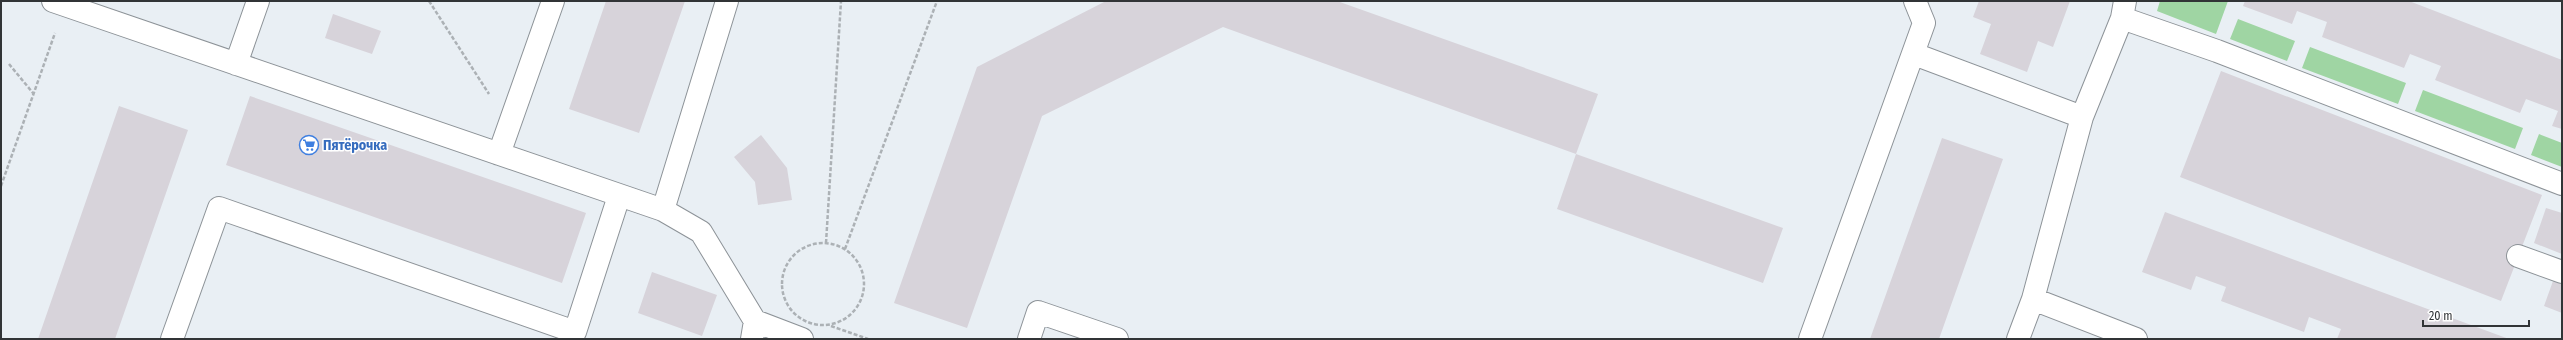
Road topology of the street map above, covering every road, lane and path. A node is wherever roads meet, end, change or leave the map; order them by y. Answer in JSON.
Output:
{"nodes":[{"id":1,"x":258,"y":1,"type":"edge"},
{"id":2,"x":429,"y":1,"type":"edge"},
{"id":3,"x":553,"y":1,"type":"edge"},
{"id":4,"x":727,"y":1,"type":"edge"},
{"id":5,"x":841,"y":1,"type":"edge"},
{"id":6,"x":937,"y":1,"type":"edge"},
{"id":7,"x":1915,"y":1,"type":"edge"},
{"id":8,"x":59,"y":3,"type":"edge"},
{"id":9,"x":2124,"y":10,"type":"edge"},
{"id":10,"x":1914,"y":54,"type":"junction"},
{"id":11,"x":9,"y":64,"type":"dead end"},
{"id":12,"x":236,"y":64,"type":"junction"},
{"id":13,"x":33,"y":93,"type":"junction"},
{"id":14,"x":2082,"y":117,"type":"junction"},
{"id":15,"x":509,"y":126,"type":"junction"},
{"id":16,"x":500,"y":154,"type":"junction"},
{"id":17,"x":2562,"y":184,"type":"edge"},
{"id":18,"x":1,"y":186,"type":"edge"},
{"id":19,"x":620,"y":196,"type":"junction"},
{"id":20,"x":664,"y":210,"type":"junction"},
{"id":21,"x":826,"y":243,"type":"junction"},
{"id":22,"x":845,"y":249,"type":"junction"},
{"id":23,"x":2518,"y":256,"type":"dead end"},
{"id":24,"x":2562,"y":272,"type":"edge"},
{"id":25,"x":2033,"y":299,"type":"junction"},
{"id":26,"x":830,"y":325,"type":"junction"},
{"id":27,"x":753,"y":330,"type":"edge"},
{"id":28,"x":172,"y":339,"type":"edge"},
{"id":29,"x":802,"y":339,"type":"edge"},
{"id":30,"x":868,"y":339,"type":"edge"},
{"id":31,"x":1029,"y":339,"type":"edge"},
{"id":32,"x":1117,"y":339,"type":"edge"},
{"id":33,"x":1810,"y":339,"type":"edge"},
{"id":34,"x":2018,"y":339,"type":"edge"},
{"id":35,"x":2136,"y":339,"type":"edge"}],
"edges":[{"from":1,"to":12,"type":"lane"},
{"from":2,"to":15,"type":"path"},
{"from":3,"to":15,"type":"lane"},
{"from":4,"to":20,"type":"lane"},
{"from":5,"to":21,"type":"path"},
{"from":6,"to":22,"type":"path"},
{"from":7,"to":10,"type":"lane"},
{"from":8,"to":12,"type":"lane"},
{"from":8,"to":13,"type":"path"},
{"from":9,"to":14,"type":"lane"},
{"from":9,"to":17,"type":"lane"},
{"from":10,"to":14,"type":"lane"},
{"from":10,"to":33,"type":"lane"},
{"from":11,"to":13,"type":"path"},
{"from":12,"to":16,"type":"lane"},
{"from":13,"to":18,"type":"path"},
{"from":14,"to":25,"type":"lane"},
{"from":15,"to":16,"type":"lane"},
{"from":16,"to":19,"type":"lane"},
{"from":19,"to":20,"type":"lane"},
{"from":19,"to":28,"type":"lane"},
{"from":20,"to":27,"type":"lane"},
{"from":21,"to":22,"type":"path"},
{"from":21,"to":26,"type":"path"},
{"from":22,"to":26,"type":"path"},
{"from":23,"to":24,"type":"lane"},
{"from":25,"to":34,"type":"lane"},
{"from":25,"to":35,"type":"lane"},
{"from":26,"to":30,"type":"path"},
{"from":27,"to":29,"type":"lane"},
{"from":31,"to":32,"type":"lane"}]}
